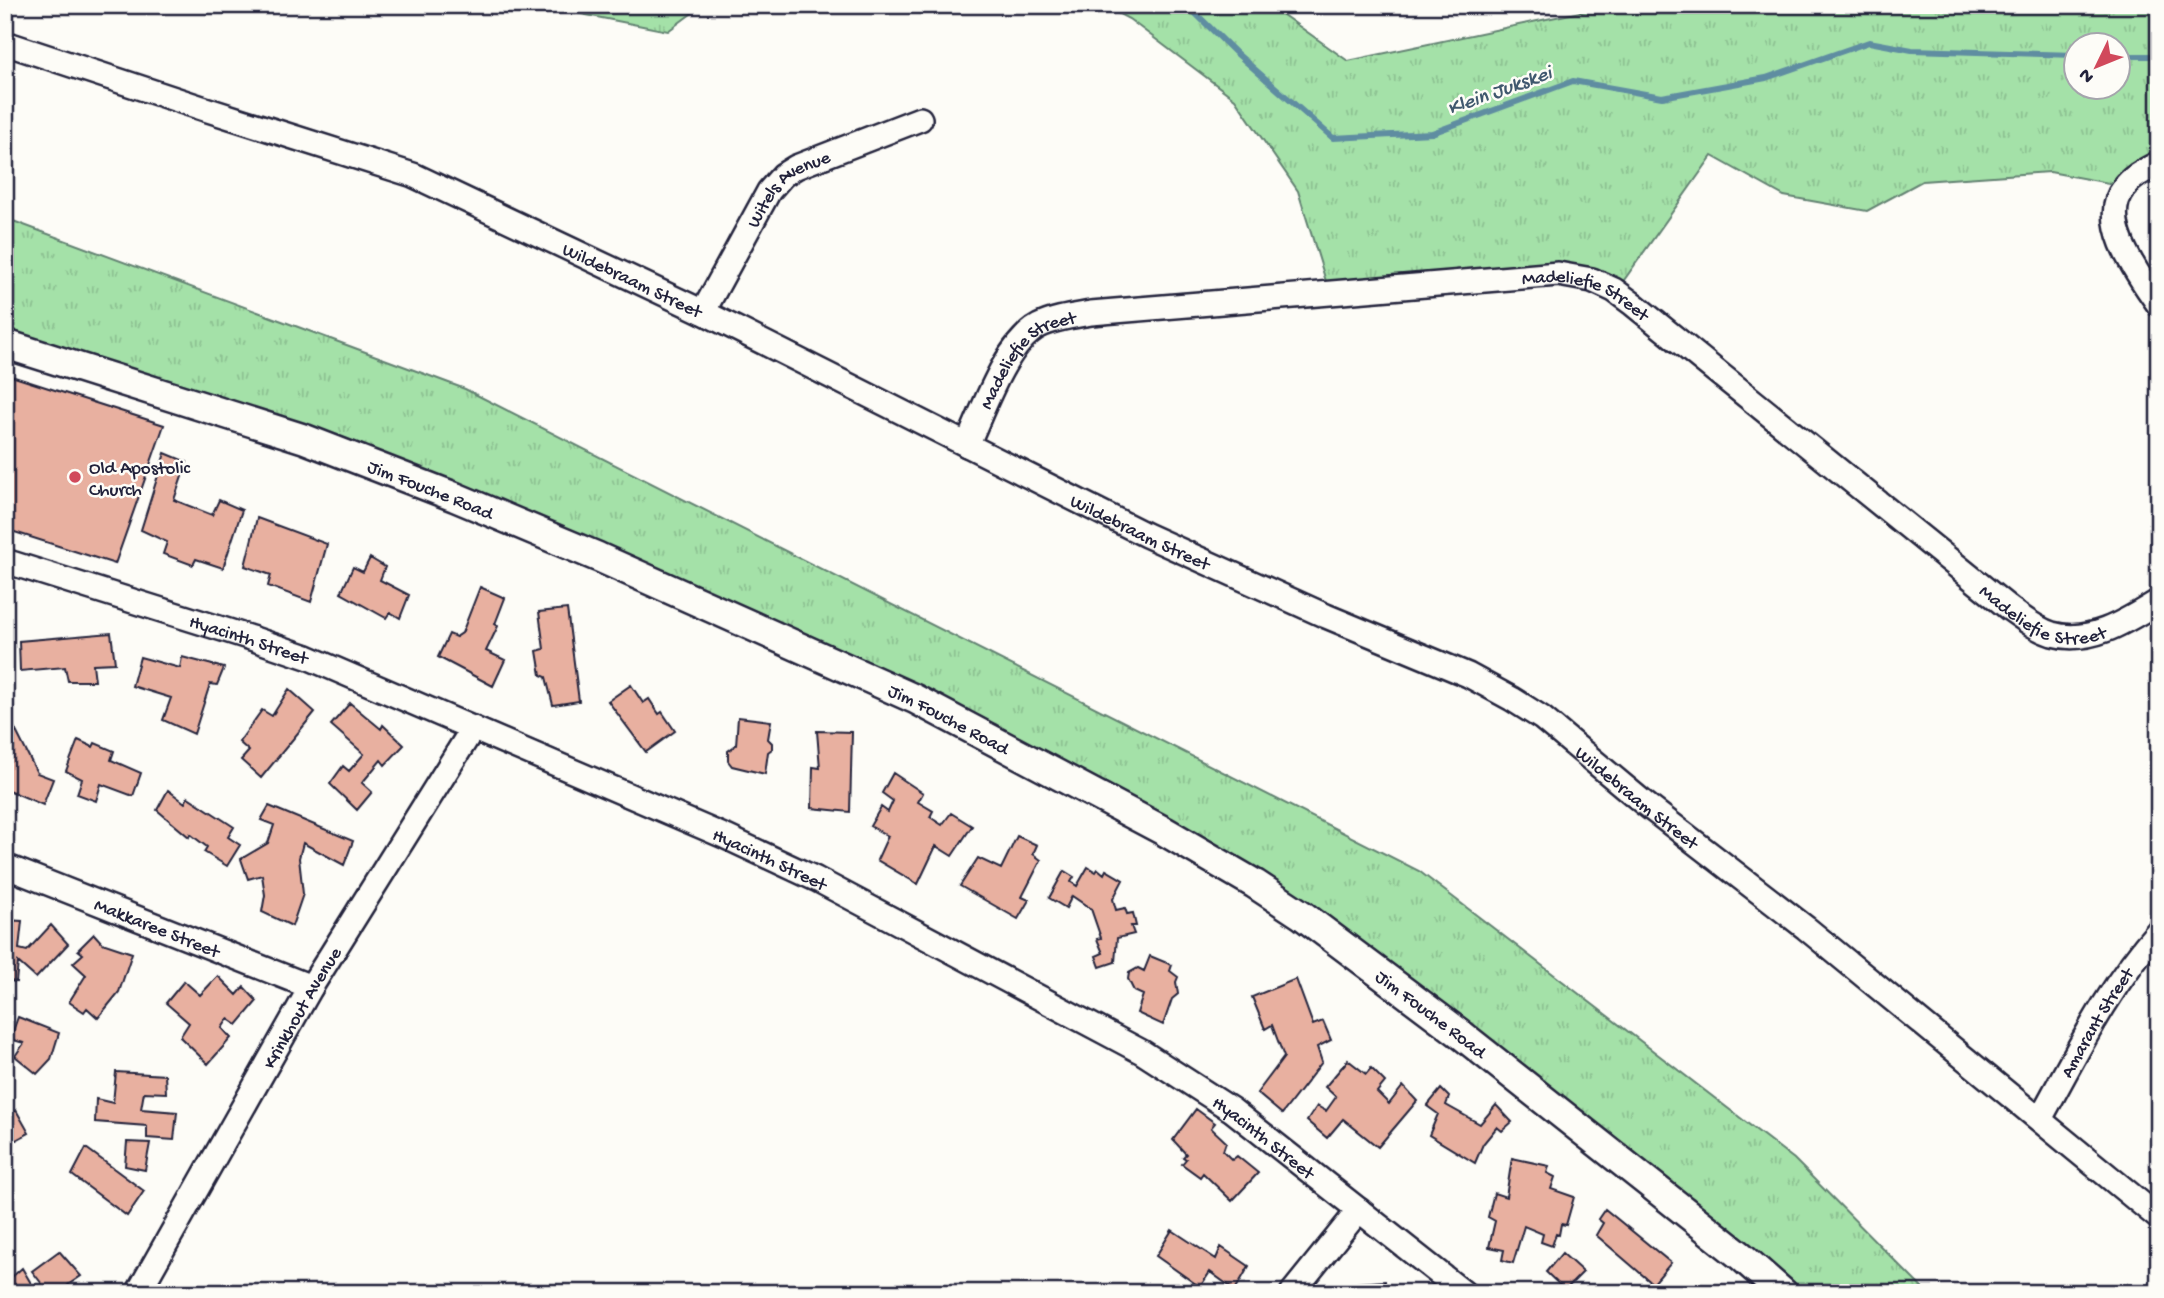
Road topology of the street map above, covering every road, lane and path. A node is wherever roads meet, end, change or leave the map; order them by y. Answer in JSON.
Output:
{"nodes":[{"id":1,"x":5,"y":43,"type":"edge"},
{"id":2,"x":920,"y":119,"type":"dead end"},
{"id":3,"x":2159,"y":163,"type":"edge"},
{"id":4,"x":2159,"y":305,"type":"edge"},
{"id":5,"x":704,"y":312,"type":"junction"},
{"id":6,"x":5,"y":344,"type":"edge"},
{"id":7,"x":967,"y":445,"type":"junction"},
{"id":8,"x":5,"y":561,"type":"edge"},
{"id":9,"x":2159,"y":601,"type":"edge"},
{"id":10,"x":473,"y":728,"type":"junction"},
{"id":11,"x":5,"y":866,"type":"edge"},
{"id":12,"x":2159,"y":930,"type":"edge"},
{"id":13,"x":311,"y":987,"type":"junction"},
{"id":14,"x":2040,"y":1119,"type":"junction"},
{"id":15,"x":1359,"y":1210,"type":"junction"},
{"id":16,"x":2159,"y":1218,"type":"edge"},
{"id":17,"x":138,"y":1293,"type":"edge"},
{"id":18,"x":1292,"y":1293,"type":"edge"},
{"id":19,"x":1464,"y":1293,"type":"edge"},
{"id":20,"x":1783,"y":1293,"type":"edge"}],
"edges":[{"from":1,"to":5,"type":"street","name":"Wildebraam Street"},
{"from":2,"to":5,"type":"street","name":"Witels Avenue"},
{"from":3,"to":4,"type":"street"},
{"from":5,"to":7,"type":"street","name":"Wildebraam Street"},
{"from":6,"to":20,"type":"street","name":"Jim Fouche Road"},
{"from":7,"to":9,"type":"street","name":"Madeliefie Street"},
{"from":7,"to":14,"type":"street","name":"Wildebraam Street"},
{"from":8,"to":10,"type":"street","name":"Hyacinth Street"},
{"from":10,"to":13,"type":"street","name":"Krinkhout Avenue"},
{"from":10,"to":15,"type":"street","name":"Hyacinth Street"},
{"from":11,"to":13,"type":"street","name":"Makkaree Street"},
{"from":12,"to":14,"type":"street","name":"Amarant Street"},
{"from":13,"to":17,"type":"street","name":"Krinkhout Avenue"},
{"from":14,"to":16,"type":"street","name":"Wildebraam Street"},
{"from":15,"to":18,"type":"street"},
{"from":15,"to":19,"type":"street","name":"Hyacinth Street"}]}
